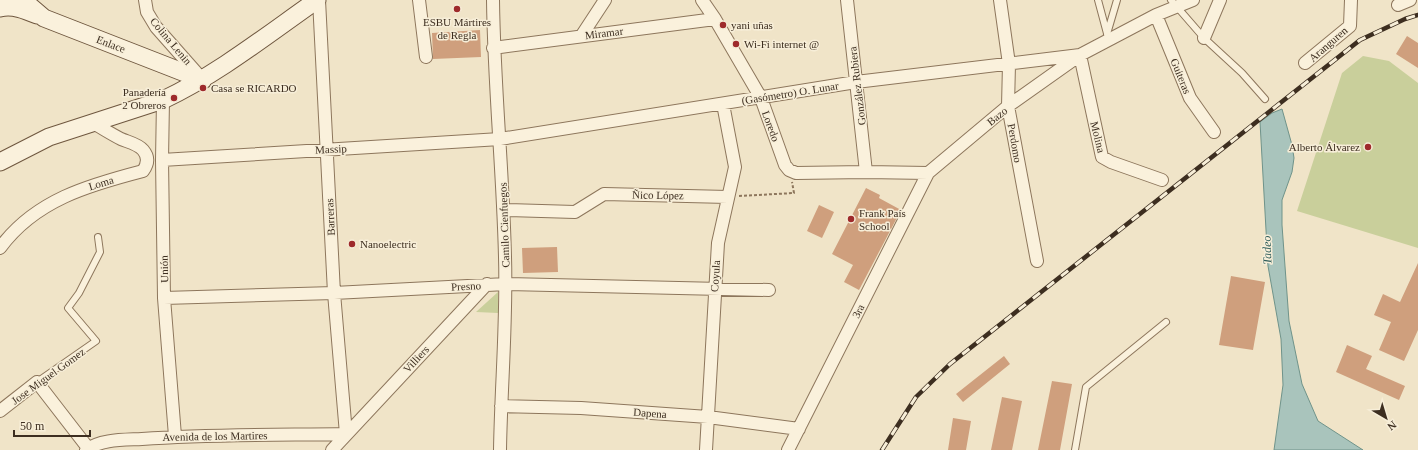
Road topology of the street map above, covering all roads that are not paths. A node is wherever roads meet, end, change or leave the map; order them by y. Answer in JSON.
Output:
{"nodes":[{"id":1,"x":23,"y":0,"type":"edge"},
{"id":2,"x":145,"y":0,"type":"edge"},
{"id":3,"x":318,"y":0,"type":"edge"},
{"id":4,"x":419,"y":0,"type":"edge"},
{"id":5,"x":493,"y":0,"type":"edge"},
{"id":6,"x":605,"y":0,"type":"edge"},
{"id":7,"x":702,"y":0,"type":"edge"},
{"id":8,"x":847,"y":0,"type":"edge"},
{"id":9,"x":1000,"y":0,"type":"edge"},
{"id":10,"x":1098,"y":0,"type":"edge"},
{"id":11,"x":1118,"y":0,"type":"edge"},
{"id":12,"x":1193,"y":0,"type":"edge"},
{"id":13,"x":1220,"y":0,"type":"edge"},
{"id":14,"x":1351,"y":0,"type":"edge"},
{"id":15,"x":1410,"y":0,"type":"edge"},
{"id":16,"x":1174,"y":3,"type":"edge"},
{"id":17,"x":1398,"y":5,"type":"dead end"},
{"id":18,"x":0,"y":8,"type":"edge"},
{"id":19,"x":1156,"y":15,"type":"junction"},
{"id":20,"x":44,"y":18,"type":"junction"},
{"id":21,"x":715,"y":19,"type":"junction"},
{"id":22,"x":582,"y":35,"type":"junction"},
{"id":23,"x":1108,"y":38,"type":"junction"},
{"id":24,"x":1204,"y":38,"type":"junction"},
{"id":25,"x":493,"y":48,"type":"junction"},
{"id":26,"x":1080,"y":55,"type":"junction"},
{"id":27,"x":426,"y":57,"type":"dead end"},
{"id":28,"x":1306,"y":63,"type":"dead end"},
{"id":29,"x":1009,"y":64,"type":"junction"},
{"id":30,"x":203,"y":80,"type":"junction"},
{"id":31,"x":856,"y":82,"type":"junction"},
{"id":32,"x":761,"y":98,"type":"junction"},
{"id":33,"x":1265,"y":99,"type":"dead end"},
{"id":34,"x":163,"y":100,"type":"junction"},
{"id":35,"x":723,"y":104,"type":"junction"},
{"id":36,"x":1008,"y":106,"type":"junction"},
{"id":37,"x":93,"y":123,"type":"junction"},
{"id":38,"x":1214,"y":132,"type":"dead end"},
{"id":39,"x":500,"y":139,"type":"junction"},
{"id":40,"x":326,"y":150,"type":"junction"},
{"id":41,"x":162,"y":160,"type":"junction"},
{"id":42,"x":0,"y":162,"type":"edge"},
{"id":43,"x":866,"y":172,"type":"junction"},
{"id":44,"x":928,"y":173,"type":"junction"},
{"id":45,"x":1162,"y":180,"type":"dead end"},
{"id":46,"x":728,"y":197,"type":"junction"},
{"id":47,"x":504,"y":210,"type":"junction"},
{"id":48,"x":98,"y":237,"type":"dead end"},
{"id":49,"x":0,"y":248,"type":"edge"},
{"id":50,"x":1037,"y":261,"type":"dead end"},
{"id":51,"x":487,"y":284,"type":"junction"},
{"id":52,"x":506,"y":284,"type":"junction"},
{"id":53,"x":714,"y":289,"type":"junction"},
{"id":54,"x":769,"y":290,"type":"dead end"},
{"id":55,"x":334,"y":293,"type":"junction"},
{"id":56,"x":164,"y":298,"type":"junction"},
{"id":57,"x":1166,"y":322,"type":"dead end"},
{"id":58,"x":37,"y":382,"type":"junction"},
{"id":59,"x":501,"y":406,"type":"junction"},
{"id":60,"x":0,"y":411,"type":"edge"},
{"id":61,"x":708,"y":417,"type":"junction"},
{"id":62,"x":799,"y":429,"type":"junction"},
{"id":63,"x":346,"y":434,"type":"junction"},
{"id":64,"x":175,"y":436,"type":"junction"},
{"id":65,"x":87,"y":449,"type":"edge"},
{"id":66,"x":332,"y":450,"type":"edge"},
{"id":67,"x":500,"y":450,"type":"edge"},
{"id":68,"x":706,"y":450,"type":"edge"},
{"id":69,"x":788,"y":450,"type":"edge"},
{"id":70,"x":1075,"y":450,"type":"edge"}],
"edges":[{"from":1,"to":20,"type":"main road","name":"Enlace"},
{"from":2,"to":30,"type":"street","name":"Colina Lenin"},
{"from":3,"to":30,"type":"main road"},
{"from":3,"to":40,"type":"street","name":"Barreras"},
{"from":4,"to":27,"type":"street"},
{"from":5,"to":25,"type":"street","name":"Camilo Cienfuegos"},
{"from":6,"to":22,"type":"street"},
{"from":7,"to":21,"type":"street","name":"Loredo"},
{"from":8,"to":31,"type":"street","name":"González Rubiera"},
{"from":9,"to":29,"type":"street","name":"Perdomo"},
{"from":10,"to":23,"type":"lane"},
{"from":11,"to":23,"type":"lane"},
{"from":12,"to":16,"type":"street","name":"Bazo"},
{"from":13,"to":24,"type":"street"},
{"from":14,"to":28,"type":"street","name":"Aranguren"},
{"from":15,"to":17,"type":"street"},
{"from":16,"to":19,"type":"street","name":"Bazo"},
{"from":16,"to":24,"type":"lane"},
{"from":18,"to":20,"type":"main road"},
{"from":19,"to":23,"type":"street","name":"Bazo"},
{"from":19,"to":38,"type":"street","name":"Guiteras"},
{"from":20,"to":30,"type":"main road","name":"Enlace"},
{"from":21,"to":22,"type":"street","name":"Miramar"},
{"from":21,"to":32,"type":"street","name":"Loredo"},
{"from":22,"to":25,"type":"street","name":"Miramar"},
{"from":23,"to":26,"type":"street","name":"Bazo"},
{"from":24,"to":33,"type":"lane"},
{"from":25,"to":39,"type":"street","name":"Camilo Cienfuegos"},
{"from":26,"to":29,"type":"street","name":"(Gasómetro) O. Lunar"},
{"from":26,"to":36,"type":"street","name":"Bazo"},
{"from":26,"to":45,"type":"street","name":"Molina"},
{"from":29,"to":31,"type":"street","name":"(Gasómetro) O. Lunar"},
{"from":29,"to":36,"type":"street","name":"Perdomo"},
{"from":30,"to":34,"type":"main road"},
{"from":31,"to":32,"type":"street","name":"(Gasómetro) O. Lunar"},
{"from":31,"to":43,"type":"street","name":"González Rubiera"},
{"from":32,"to":35,"type":"street","name":"(Gasómetro) O. Lunar"},
{"from":32,"to":43,"type":"street","name":"Loredo"},
{"from":34,"to":37,"type":"main road"},
{"from":34,"to":41,"type":"street","name":"Unión"},
{"from":35,"to":39,"type":"street","name":"(Gasómetro) O. Lunar"},
{"from":35,"to":46,"type":"street","name":"Coyula"},
{"from":36,"to":44,"type":"street","name":"Bazo"},
{"from":36,"to":50,"type":"street","name":"Perdomo"},
{"from":37,"to":42,"type":"main road"},
{"from":37,"to":49,"type":"street","name":"Loma"},
{"from":39,"to":40,"type":"street","name":"Massip"},
{"from":39,"to":47,"type":"street","name":"Camilo Cienfuegos"},
{"from":40,"to":41,"type":"street","name":"Massip"},
{"from":40,"to":55,"type":"street","name":"Barreras"},
{"from":41,"to":56,"type":"street","name":"Unión"},
{"from":43,"to":44,"type":"street"},
{"from":44,"to":62,"type":"street","name":"3ra"},
{"from":46,"to":47,"type":"street","name":"Ñico López"},
{"from":46,"to":53,"type":"street","name":"Coyula"},
{"from":47,"to":52,"type":"street","name":"Camilo Cienfuegos"},
{"from":48,"to":58,"type":"lane","name":"Jose Miguel Gomez"},
{"from":51,"to":52,"type":"street","name":"Presno"},
{"from":51,"to":55,"type":"street","name":"Presno"},
{"from":51,"to":63,"type":"street","name":"Villiers"},
{"from":52,"to":53,"type":"street","name":"Presno"},
{"from":52,"to":59,"type":"street","name":"Camilo Cienfuegos"},
{"from":53,"to":54,"type":"street","name":"Presno"},
{"from":53,"to":61,"type":"street","name":"Coyula"},
{"from":55,"to":56,"type":"street","name":"Presno"},
{"from":55,"to":63,"type":"street","name":"Barreras"},
{"from":56,"to":64,"type":"street","name":"Unión"},
{"from":57,"to":70,"type":"lane"},
{"from":58,"to":60,"type":"street","name":"Jose Miguel Gomez"},
{"from":58,"to":65,"type":"street"},
{"from":59,"to":61,"type":"street","name":"Dapena"},
{"from":59,"to":67,"type":"street","name":"Camilo Cienfuegos"},
{"from":61,"to":62,"type":"street","name":"Dapena"},
{"from":61,"to":68,"type":"street","name":"Coyula"},
{"from":62,"to":69,"type":"street","name":"3ra"},
{"from":63,"to":64,"type":"street","name":"Avenida de los Martires"},
{"from":63,"to":66,"type":"street","name":"Villiers"},
{"from":64,"to":65,"type":"street","name":"Avenida de los Martires"}]}
